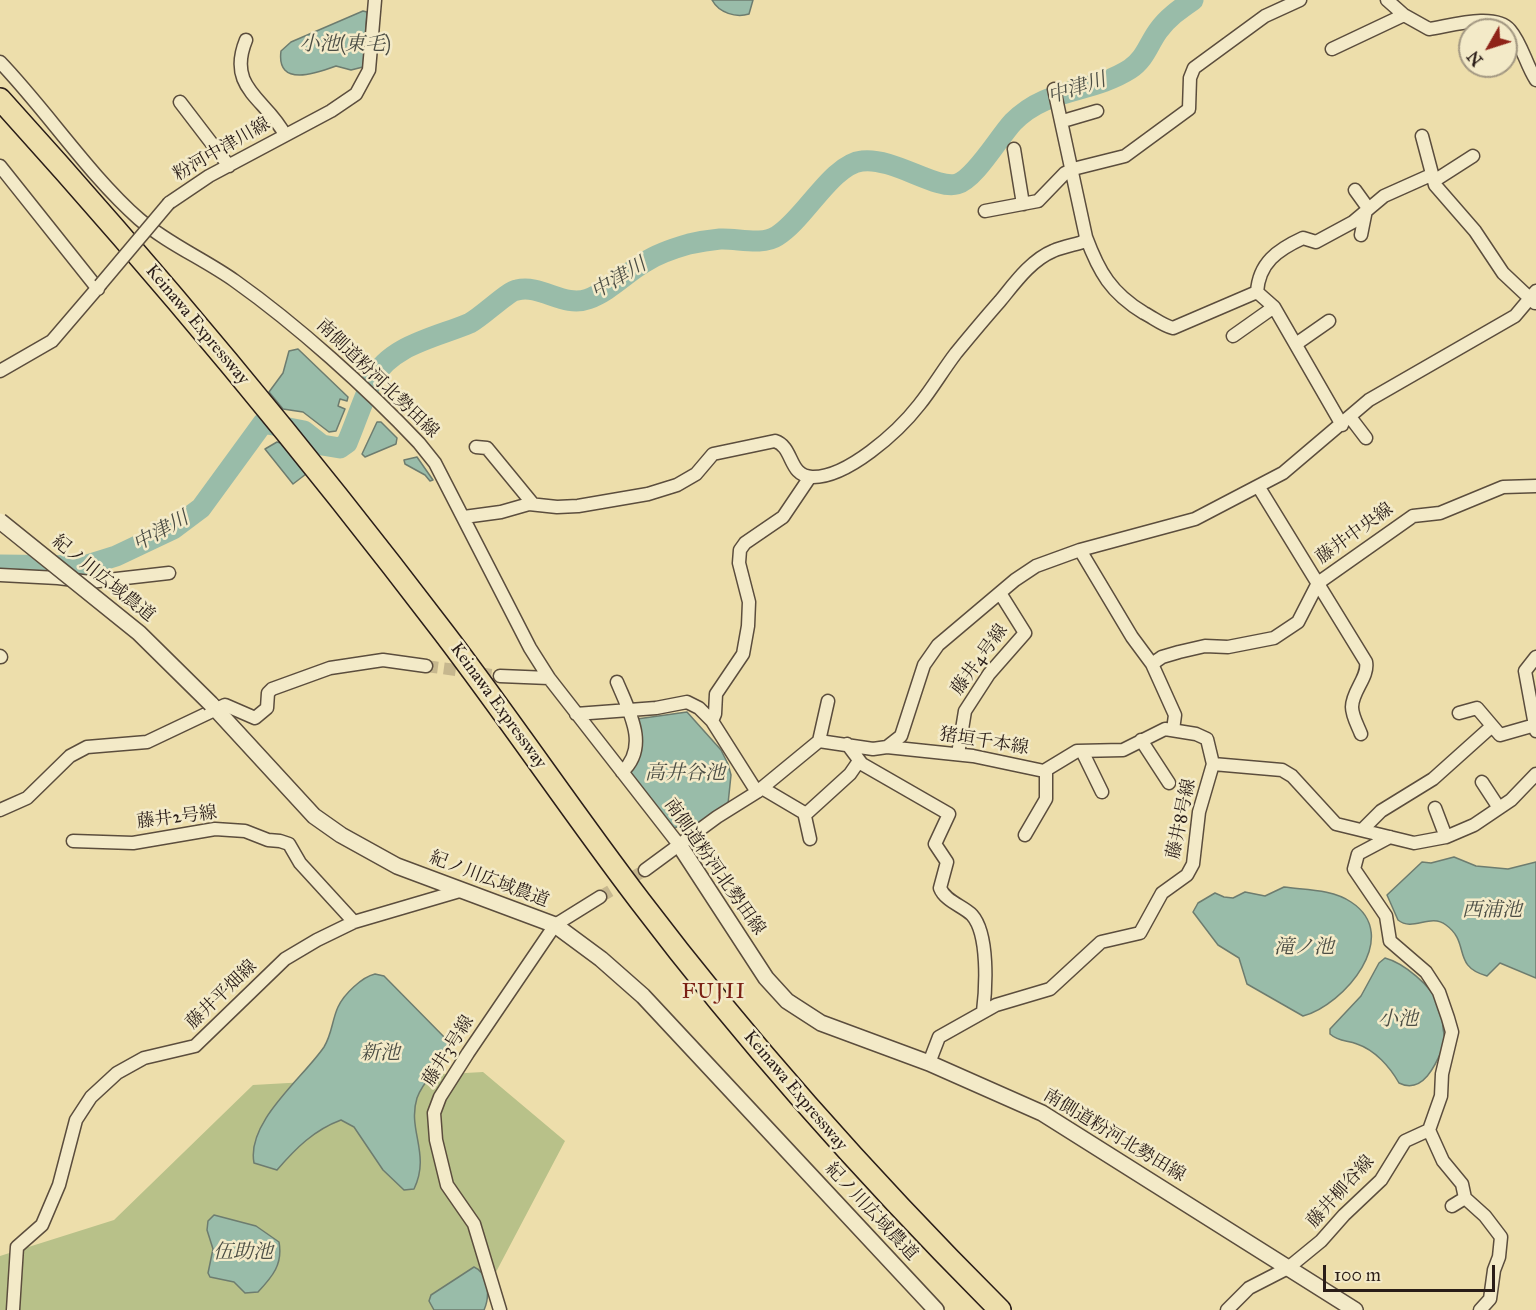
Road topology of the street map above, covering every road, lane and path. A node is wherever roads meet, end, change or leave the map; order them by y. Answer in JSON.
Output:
{"nodes":[{"id":1,"x":375,"y":0,"type":"edge"},
{"id":2,"x":1300,"y":0,"type":"edge"},
{"id":3,"x":1387,"y":0,"type":"edge"},
{"id":4,"x":1404,"y":15,"type":"junction"},
{"id":5,"x":246,"y":40,"type":"dead end"},
{"id":6,"x":1332,"y":49,"type":"dead end"},
{"id":7,"x":0,"y":62,"type":"edge"},
{"id":8,"x":1536,"y":80,"type":"edge"},
{"id":9,"x":1054,"y":89,"type":"dead end"},
{"id":10,"x":0,"y":99,"type":"edge"},
{"id":11,"x":180,"y":102,"type":"dead end"},
{"id":12,"x":1096,"y":111,"type":"dead end"},
{"id":13,"x":1063,"y":118,"type":"junction"},
{"id":14,"x":285,"y":135,"type":"junction"},
{"id":15,"x":1422,"y":136,"type":"dead end"},
{"id":16,"x":1014,"y":149,"type":"dead end"},
{"id":17,"x":1473,"y":156,"type":"dead end"},
{"id":18,"x":0,"y":166,"type":"edge"},
{"id":19,"x":229,"y":166,"type":"junction"},
{"id":20,"x":1073,"y":169,"type":"junction"},
{"id":21,"x":1433,"y":178,"type":"junction"},
{"id":22,"x":1354,"y":190,"type":"dead end"},
{"id":23,"x":1023,"y":204,"type":"junction"},
{"id":24,"x":1367,"y":208,"type":"junction"},
{"id":25,"x":985,"y":211,"type":"dead end"},
{"id":26,"x":1361,"y":235,"type":"dead end"},
{"id":27,"x":1086,"y":237,"type":"junction"},
{"id":28,"x":99,"y":287,"type":"junction"},
{"id":29,"x":1257,"y":292,"type":"junction"},
{"id":30,"x":1534,"y":297,"type":"edge"},
{"id":31,"x":1274,"y":307,"type":"junction"},
{"id":32,"x":1329,"y":321,"type":"dead end"},
{"id":33,"x":1233,"y":336,"type":"dead end"},
{"id":34,"x":1296,"y":344,"type":"junction"},
{"id":35,"x":0,"y":371,"type":"edge"},
{"id":36,"x":1346,"y":421,"type":"junction"},
{"id":37,"x":1366,"y":438,"type":"dead end"},
{"id":38,"x":476,"y":447,"type":"dead end"},
{"id":39,"x":810,"y":477,"type":"junction"},
{"id":40,"x":1258,"y":486,"type":"junction"},
{"id":41,"x":1536,"y":486,"type":"edge"},
{"id":42,"x":533,"y":504,"type":"junction"},
{"id":43,"x":464,"y":517,"type":"junction"},
{"id":44,"x":0,"y":521,"type":"edge"},
{"id":45,"x":1080,"y":550,"type":"junction"},
{"id":46,"x":169,"y":573,"type":"dead end"},
{"id":47,"x":0,"y":575,"type":"edge"},
{"id":48,"x":1317,"y":585,"type":"junction"},
{"id":49,"x":1000,"y":593,"type":"junction"},
{"id":50,"x":1536,"y":657,"type":"edge"},
{"id":51,"x":1152,"y":664,"type":"junction"},
{"id":52,"x":426,"y":666,"type":"tunnel mouth"},
{"id":53,"x":500,"y":676,"type":"tunnel mouth"},
{"id":54,"x":549,"y":678,"type":"junction"},
{"id":55,"x":617,"y":682,"type":"dead end"},
{"id":56,"x":828,"y":700,"type":"dead end"},
{"id":57,"x":213,"y":706,"type":"junction"},
{"id":58,"x":628,"y":708,"type":"junction"},
{"id":59,"x":1459,"y":713,"type":"dead end"},
{"id":60,"x":576,"y":714,"type":"junction"},
{"id":61,"x":712,"y":721,"type":"junction"},
{"id":62,"x":1491,"y":727,"type":"junction"},
{"id":63,"x":1535,"y":729,"type":"edge"},
{"id":64,"x":1173,"y":730,"type":"junction"},
{"id":65,"x":1361,"y":734,"type":"dead end"},
{"id":66,"x":1141,"y":740,"type":"junction"},
{"id":67,"x":819,"y":741,"type":"junction"},
{"id":68,"x":847,"y":744,"type":"junction"},
{"id":69,"x":887,"y":747,"type":"junction"},
{"id":70,"x":1082,"y":751,"type":"junction"},
{"id":71,"x":958,"y":754,"type":"junction"},
{"id":72,"x":859,"y":761,"type":"junction"},
{"id":73,"x":1213,"y":764,"type":"junction"},
{"id":74,"x":1046,"y":770,"type":"junction"},
{"id":75,"x":622,"y":772,"type":"junction"},
{"id":76,"x":1536,"y":774,"type":"edge"},
{"id":77,"x":1482,"y":782,"type":"dead end"},
{"id":78,"x":1169,"y":783,"type":"dead end"},
{"id":79,"x":760,"y":790,"type":"junction"},
{"id":80,"x":1102,"y":792,"type":"dead end"},
{"id":81,"x":1435,"y":808,"type":"dead end"},
{"id":82,"x":1499,"y":808,"type":"junction"},
{"id":83,"x":0,"y":810,"type":"edge"},
{"id":84,"x":804,"y":812,"type":"junction"},
{"id":85,"x":1362,"y":830,"type":"junction"},
{"id":86,"x":1025,"y":836,"type":"dead end"},
{"id":87,"x":1390,"y":837,"type":"junction"},
{"id":88,"x":1446,"y":837,"type":"junction"},
{"id":89,"x":810,"y":839,"type":"dead end"},
{"id":90,"x":73,"y":841,"type":"dead end"},
{"id":91,"x":680,"y":846,"type":"junction"},
{"id":92,"x":645,"y":870,"type":"tunnel mouth"},
{"id":93,"x":940,"y":883,"type":"junction"},
{"id":94,"x":464,"y":889,"type":"junction"},
{"id":95,"x":932,"y":895,"type":"dead end"},
{"id":96,"x":600,"y":897,"type":"tunnel mouth"},
{"id":97,"x":354,"y":922,"type":"junction"},
{"id":98,"x":555,"y":925,"type":"junction"},
{"id":99,"x":298,"y":951,"type":"junction"},
{"id":100,"x":283,"y":952,"type":"dead end"},
{"id":101,"x":983,"y":1012,"type":"junction"},
{"id":102,"x":929,"y":1063,"type":"junction"},
{"id":103,"x":1429,"y":1130,"type":"junction"},
{"id":104,"x":1465,"y":1198,"type":"junction"},
{"id":105,"x":1452,"y":1206,"type":"dead end"},
{"id":106,"x":1288,"y":1268,"type":"junction"},
{"id":107,"x":13,"y":1310,"type":"edge"},
{"id":108,"x":500,"y":1310,"type":"edge"},
{"id":109,"x":936,"y":1310,"type":"edge"},
{"id":110,"x":1000,"y":1310,"type":"edge"},
{"id":111,"x":1227,"y":1310,"type":"edge"},
{"id":112,"x":1355,"y":1310,"type":"edge"},
{"id":113,"x":1480,"y":1310,"type":"edge"}],
"edges":[{"from":1,"to":14,"type":"street","name":"粉河中津川線"},
{"from":2,"to":20,"type":"street"},
{"from":3,"to":4,"type":"street"},
{"from":4,"to":6,"type":"street"},
{"from":4,"to":8,"type":"street"},
{"from":5,"to":14,"type":"street"},
{"from":7,"to":43,"type":"street","name":"南側道粉河北勢田線"},
{"from":9,"to":13,"type":"street"},
{"from":10,"to":110,"type":"highway","name":"Keinawa Expressway"},
{"from":11,"to":19,"type":"street"},
{"from":12,"to":13,"type":"street"},
{"from":13,"to":20,"type":"street"},
{"from":14,"to":19,"type":"street","name":"粉河中津川線"},
{"from":15,"to":21,"type":"street"},
{"from":16,"to":23,"type":"street"},
{"from":17,"to":21,"type":"street"},
{"from":18,"to":28,"type":"street"},
{"from":19,"to":28,"type":"street","name":"粉河中津川線","bridge":true},
{"from":20,"to":23,"type":"street"},
{"from":20,"to":27,"type":"street"},
{"from":21,"to":24,"type":"street"},
{"from":21,"to":30,"type":"street"},
{"from":22,"to":24,"type":"street"},
{"from":23,"to":25,"type":"street"},
{"from":24,"to":26,"type":"street"},
{"from":24,"to":29,"type":"street"},
{"from":27,"to":29,"type":"street"},
{"from":27,"to":39,"type":"street"},
{"from":28,"to":35,"type":"street","name":"粉河中津川線"},
{"from":29,"to":31,"type":"street"},
{"from":30,"to":36,"type":"street"},
{"from":31,"to":33,"type":"street"},
{"from":31,"to":34,"type":"street"},
{"from":32,"to":34,"type":"street"},
{"from":34,"to":36,"type":"street"},
{"from":36,"to":37,"type":"street"},
{"from":36,"to":40,"type":"street"},
{"from":38,"to":42,"type":"street"},
{"from":39,"to":42,"type":"street"},
{"from":39,"to":61,"type":"street"},
{"from":40,"to":45,"type":"street"},
{"from":40,"to":48,"type":"street"},
{"from":41,"to":48,"type":"street","name":"藤井中央線"},
{"from":42,"to":43,"type":"street"},
{"from":43,"to":54,"type":"street","name":"南側道粉河北勢田線"},
{"from":44,"to":57,"type":"street","name":"紀ノ川広域農道","bridge":true},
{"from":45,"to":49,"type":"street"},
{"from":45,"to":51,"type":"street"},
{"from":46,"to":47,"type":"street"},
{"from":48,"to":51,"type":"street","name":"藤井中央線"},
{"from":48,"to":65,"type":"street"},
{"from":49,"to":69,"type":"street"},
{"from":49,"to":71,"type":"street","name":"藤井4号線"},
{"from":50,"to":63,"type":"street"},
{"from":51,"to":64,"type":"street"},
{"from":52,"to":57,"type":"street"},
{"from":53,"to":54,"type":"street"},
{"from":54,"to":60,"type":"street","name":"南側道粉河北勢田線"},
{"from":55,"to":58,"type":"street"},
{"from":56,"to":67,"type":"street"},
{"from":57,"to":83,"type":"street"},
{"from":57,"to":94,"type":"street","name":"紀ノ川広域農道"},
{"from":58,"to":60,"type":"street"},
{"from":58,"to":61,"type":"street"},
{"from":58,"to":75,"type":"street"},
{"from":59,"to":62,"type":"street"},
{"from":60,"to":75,"type":"street","name":"南側道粉河北勢田線"},
{"from":61,"to":79,"type":"street"},
{"from":62,"to":63,"type":"street"},
{"from":62,"to":85,"type":"street"},
{"from":64,"to":66,"type":"street","name":"猪垣千本線"},
{"from":64,"to":73,"type":"street"},
{"from":66,"to":70,"type":"street","name":"猪垣千本線"},
{"from":66,"to":78,"type":"street"},
{"from":67,"to":68,"type":"street","name":"猪垣千本線"},
{"from":67,"to":79,"type":"street"},
{"from":68,"to":69,"type":"street","name":"猪垣千本線"},
{"from":68,"to":72,"type":"street"},
{"from":69,"to":71,"type":"street","name":"猪垣千本線"},
{"from":70,"to":74,"type":"street","name":"猪垣千本線"},
{"from":70,"to":80,"type":"street"},
{"from":71,"to":74,"type":"street","name":"猪垣千本線"},
{"from":72,"to":84,"type":"street"},
{"from":72,"to":93,"type":"street"},
{"from":73,"to":85,"type":"street"},
{"from":73,"to":101,"type":"street","name":"藤井8号線"},
{"from":74,"to":86,"type":"street"},
{"from":75,"to":91,"type":"street","name":"南側道粉河北勢田線"},
{"from":76,"to":82,"type":"street"},
{"from":77,"to":82,"type":"street"},
{"from":79,"to":84,"type":"street"},
{"from":79,"to":91,"type":"street"},
{"from":81,"to":88,"type":"street"},
{"from":82,"to":88,"type":"street"},
{"from":84,"to":89,"type":"street"},
{"from":85,"to":87,"type":"street"},
{"from":87,"to":88,"type":"street"},
{"from":87,"to":103,"type":"street"},
{"from":90,"to":97,"type":"street","name":"藤井2号線"},
{"from":91,"to":92,"type":"street"},
{"from":91,"to":102,"type":"street","name":"南側道粉河北勢田線"},
{"from":93,"to":95,"type":"street"},
{"from":93,"to":101,"type":"street"},
{"from":94,"to":97,"type":"street","name":"藤井平畑線"},
{"from":94,"to":98,"type":"street","name":"紀ノ川広域農道"},
{"from":96,"to":98,"type":"street"},
{"from":97,"to":99,"type":"street","name":"藤井平畑線"},
{"from":98,"to":108,"type":"street","name":"藤井3号線"},
{"from":98,"to":109,"type":"street","name":"紀ノ川広域農道"},
{"from":99,"to":100,"type":"street"},
{"from":99,"to":107,"type":"street","name":"藤井平畑線"},
{"from":101,"to":102,"type":"street","name":"藤井8号線"},
{"from":102,"to":106,"type":"street","name":"南側道粉河北勢田線"},
{"from":103,"to":104,"type":"street"},
{"from":103,"to":106,"type":"street","name":"藤井柳谷線"},
{"from":104,"to":105,"type":"street"},
{"from":104,"to":113,"type":"street"},
{"from":106,"to":111,"type":"street","name":"藤井柳谷線"},
{"from":106,"to":112,"type":"street","name":"南側道粉河北勢田線"}]}
